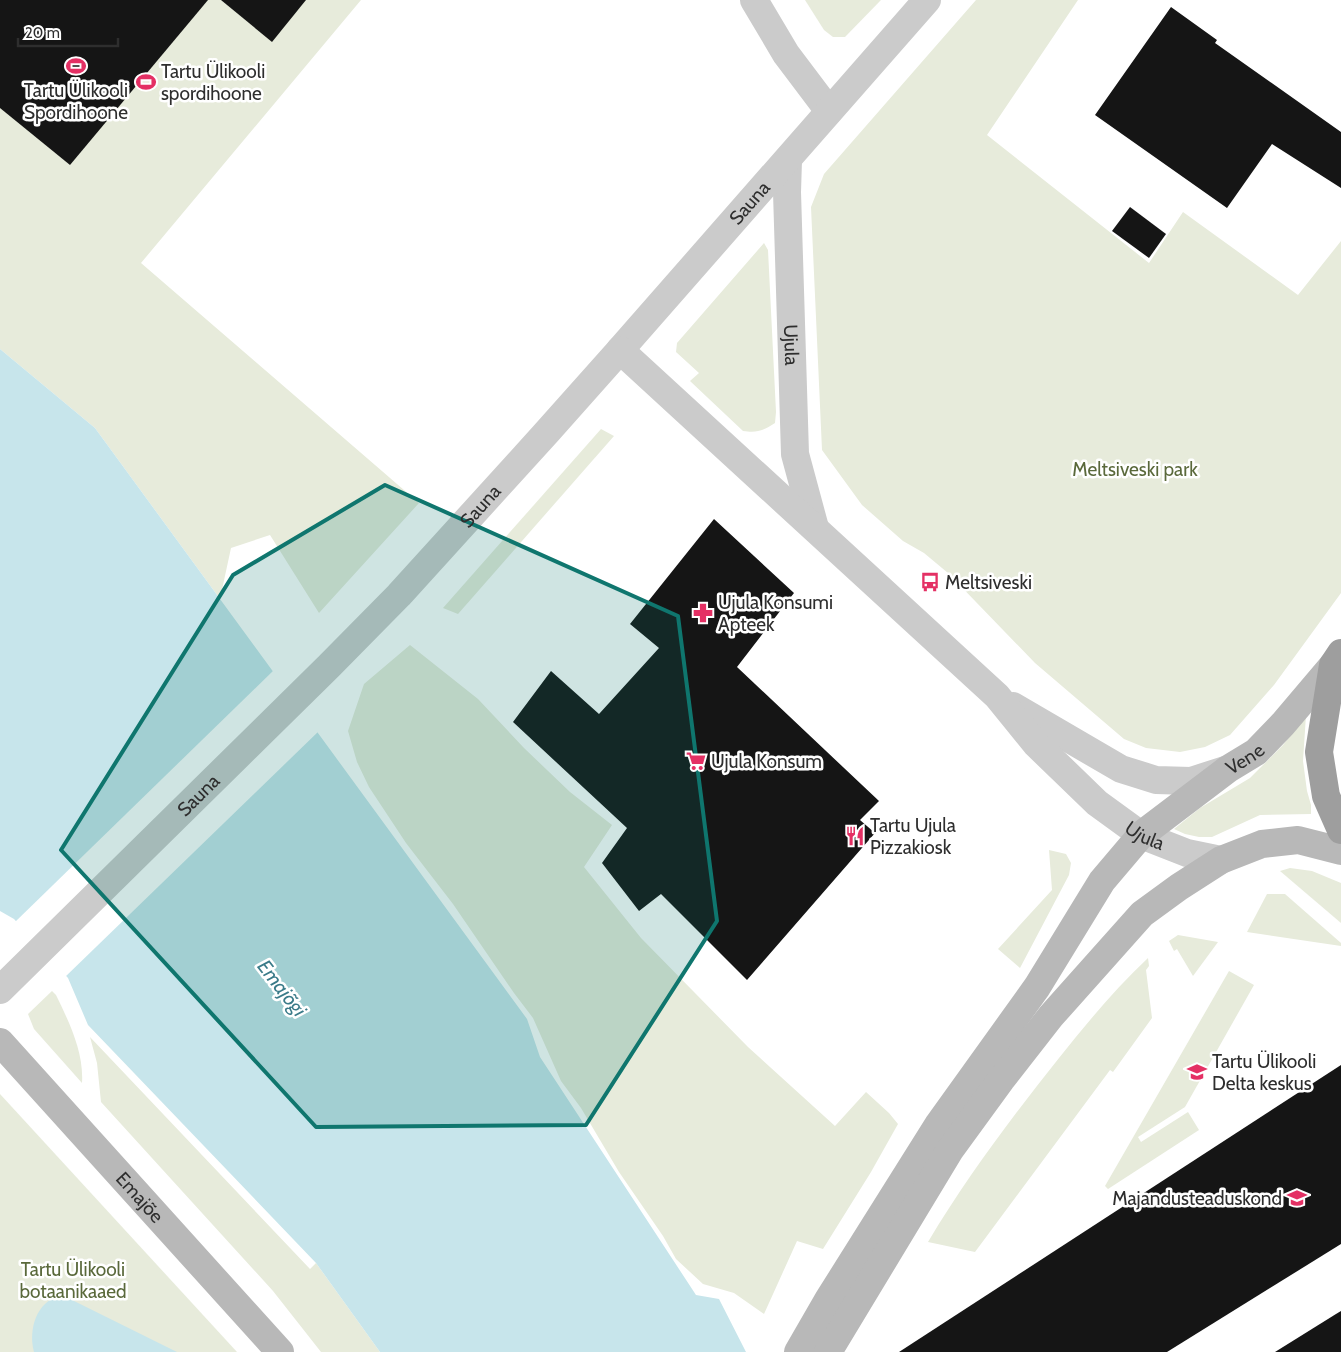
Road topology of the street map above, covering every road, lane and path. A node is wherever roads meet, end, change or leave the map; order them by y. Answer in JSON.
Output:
{"nodes":[{"id":1,"x":754,"y":0,"type":"edge"},
{"id":2,"x":927,"y":0,"type":"edge"},
{"id":3,"x":829,"y":111,"type":"junction"},
{"id":4,"x":788,"y":160,"type":"junction"},
{"id":5,"x":620,"y":350,"type":"junction"},
{"id":6,"x":814,"y":528,"type":"junction"},
{"id":7,"x":1337,"y":659,"type":"edge"},
{"id":8,"x":997,"y":696,"type":"junction"},
{"id":9,"x":1228,"y":769,"type":"junction"},
{"id":10,"x":1341,"y":830,"type":"edge"},
{"id":11,"x":1141,"y":836,"type":"junction"},
{"id":12,"x":1341,"y":851,"type":"edge"},
{"id":13,"x":1221,"y":860,"type":"junction"},
{"id":14,"x":3,"y":987,"type":"edge"},
{"id":15,"x":0,"y":1042,"type":"edge"},
{"id":16,"x":280,"y":1352,"type":"edge"},
{"id":17,"x":798,"y":1352,"type":"edge"},
{"id":18,"x":828,"y":1352,"type":"edge"}],
"edges":[{"from":1,"to":3,"type":"street"},
{"from":2,"to":3,"type":"street","name":"Sauna"},
{"from":3,"to":4,"type":"street","name":"Sauna"},
{"from":4,"to":5,"type":"street","name":"Sauna"},
{"from":4,"to":6,"type":"street","name":"Ujula"},
{"from":5,"to":6,"type":"street","name":"Ujula"},
{"from":5,"to":14,"type":"street","name":"Sauna"},
{"from":6,"to":8,"type":"street","name":"Ujula"},
{"from":7,"to":9,"type":"main road","name":"Vene"},
{"from":7,"to":10,"type":"highway"},
{"from":8,"to":9,"type":"street","name":"Ujula"},
{"from":8,"to":11,"type":"street","name":"Ujula"},
{"from":9,"to":11,"type":"main road","name":"Vene"},
{"from":11,"to":13,"type":"street","name":"Ujula"},
{"from":11,"to":17,"type":"main road","name":"Vene"},
{"from":12,"to":13,"type":"main road"},
{"from":13,"to":18,"type":"main road"},
{"from":15,"to":16,"type":"main road","name":"Emajõe"}]}
